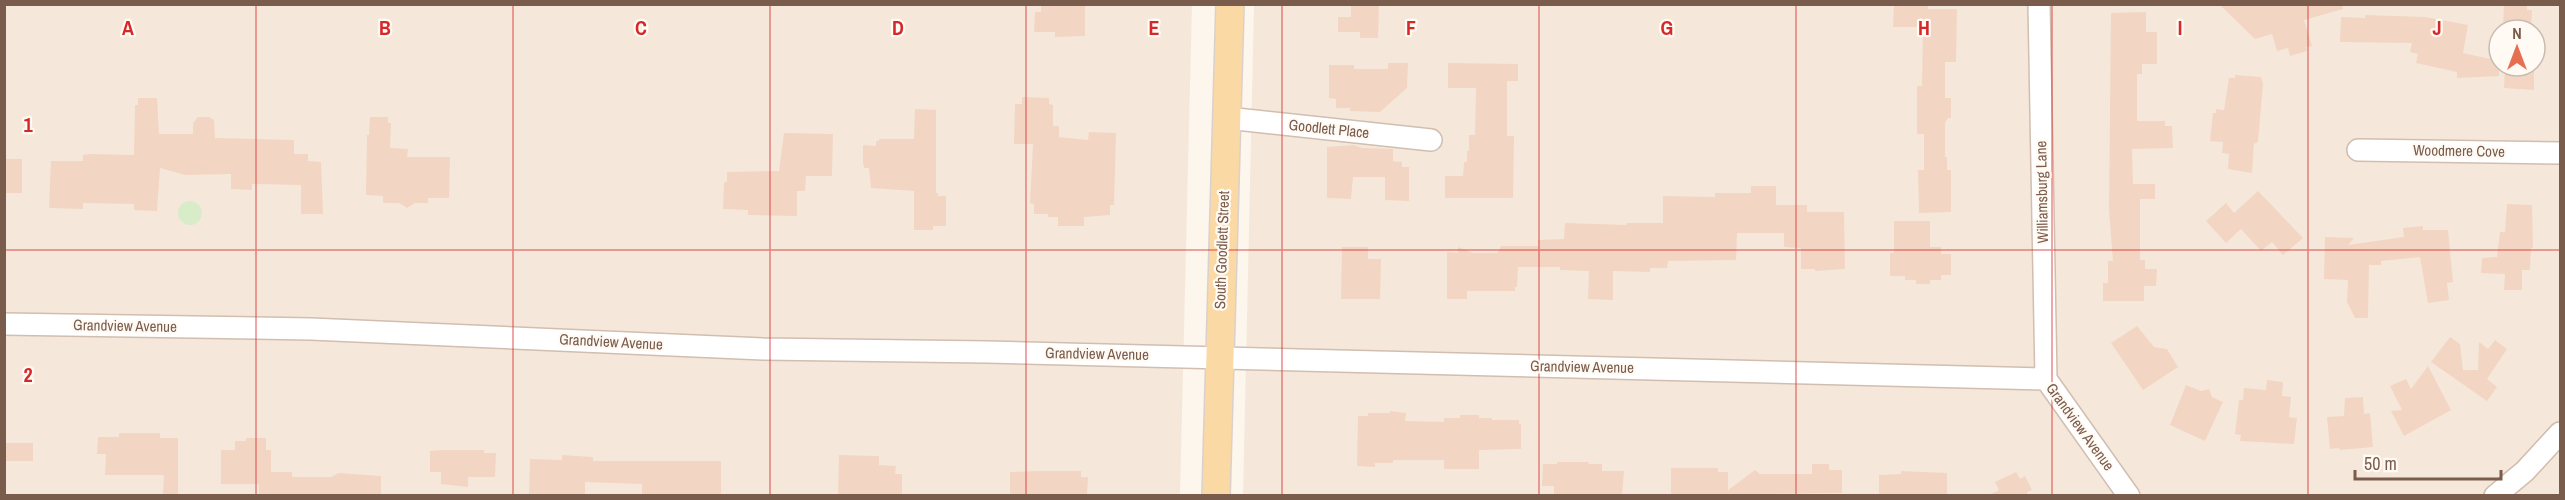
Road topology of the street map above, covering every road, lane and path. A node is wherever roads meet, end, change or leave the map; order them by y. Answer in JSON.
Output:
{"nodes":[{"id":1,"x":1230,"y":4,"type":"edge"},
{"id":2,"x":2039,"y":4,"type":"edge"},
{"id":3,"x":1227,"y":118,"type":"junction"},
{"id":4,"x":1431,"y":140,"type":"dead end"},
{"id":5,"x":2358,"y":150,"type":"dead end"},
{"id":6,"x":2560,"y":153,"type":"edge"},
{"id":7,"x":4,"y":324,"type":"edge"},
{"id":8,"x":1218,"y":357,"type":"junction"},
{"id":9,"x":2046,"y":379,"type":"junction"},
{"id":10,"x":2560,"y":433,"type":"edge"},
{"id":11,"x":1216,"y":495,"type":"edge"},
{"id":12,"x":2129,"y":495,"type":"edge"},
{"id":13,"x":2495,"y":495,"type":"edge"}],
"edges":[{"from":1,"to":3,"type":"main road","name":"South Goodlett Street"},
{"from":2,"to":9,"type":"street","name":"Williamsburg Lane"},
{"from":3,"to":4,"type":"street","name":"Goodlett Place"},
{"from":3,"to":8,"type":"main road","name":"South Goodlett Street"},
{"from":5,"to":6,"type":"street","name":"Woodmere Cove"},
{"from":7,"to":8,"type":"street","name":"Grandview Avenue"},
{"from":8,"to":9,"type":"street","name":"Grandview Avenue"},
{"from":8,"to":11,"type":"main road","name":"South Goodlett Street"},
{"from":9,"to":12,"type":"street","name":"Grandview Avenue"},
{"from":10,"to":13,"type":"street"}]}
